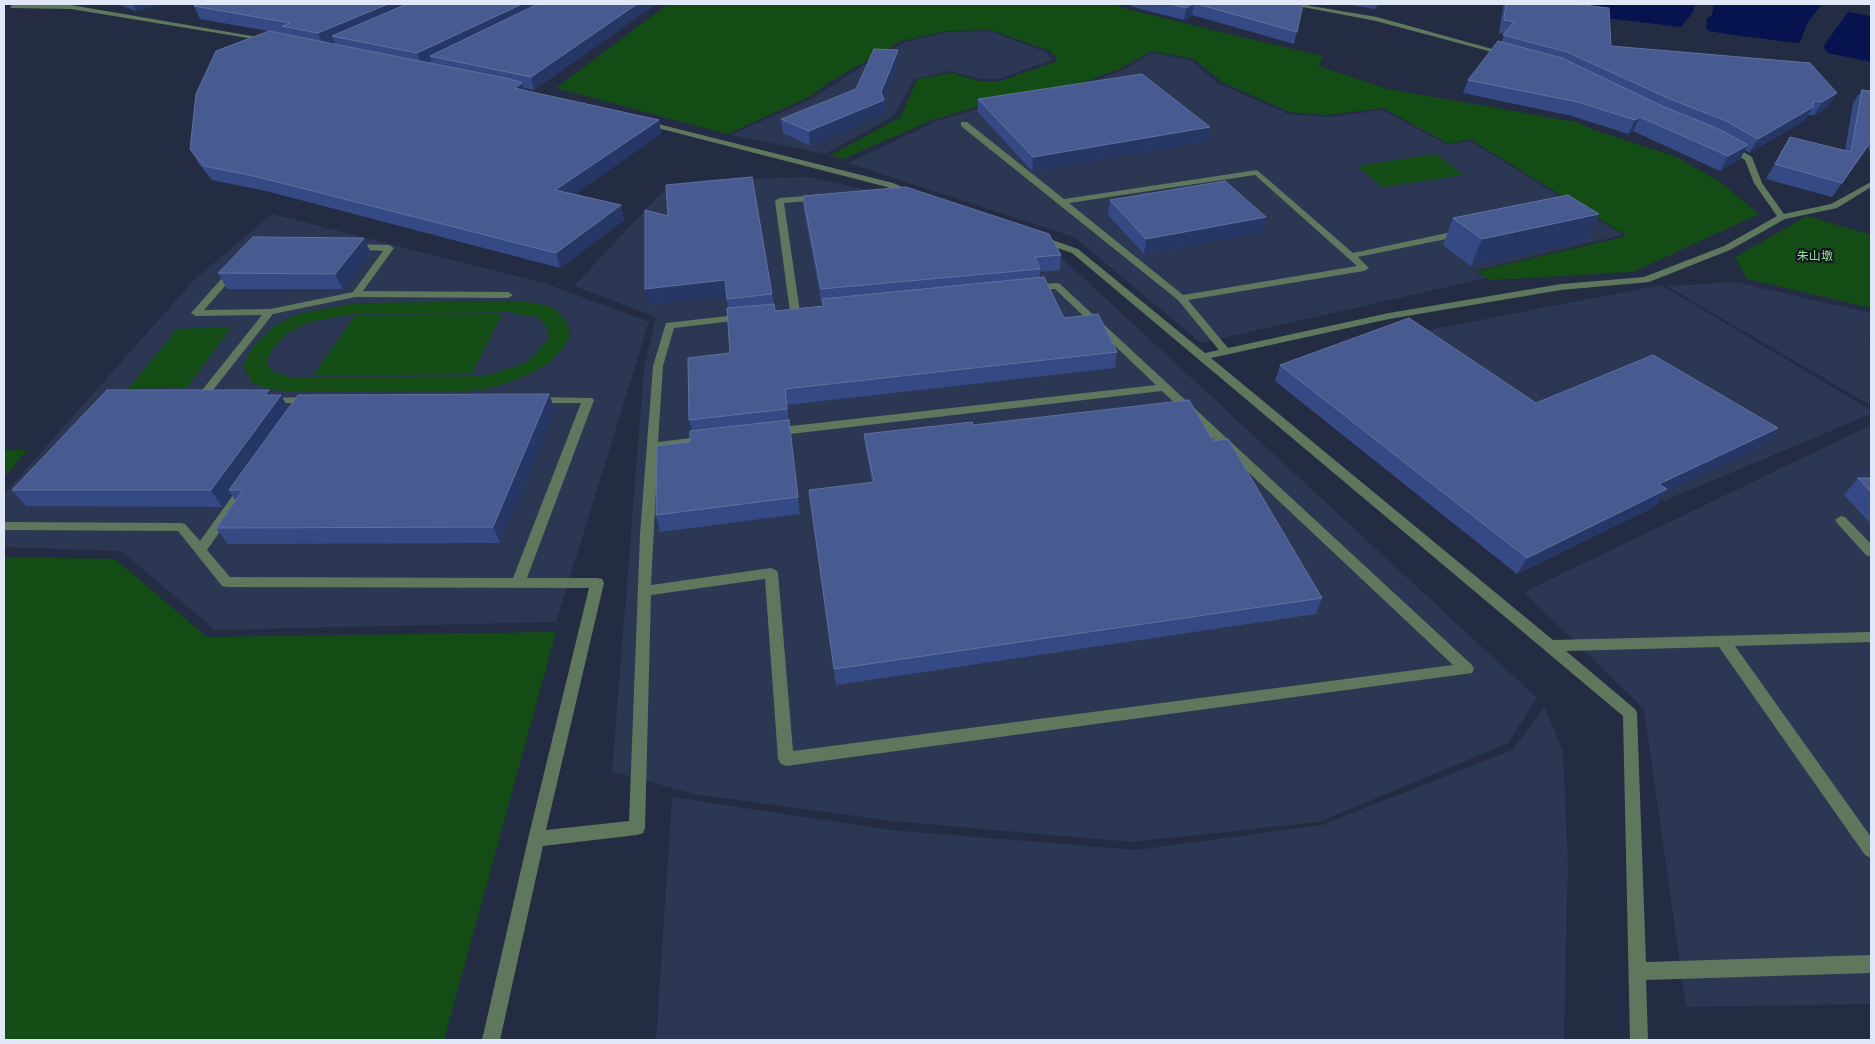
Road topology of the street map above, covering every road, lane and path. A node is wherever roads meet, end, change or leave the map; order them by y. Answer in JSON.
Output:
{"nodes":[{"id":1,"x":1290,"y":4,"type":"edge"},
{"id":2,"x":11,"y":7,"type":"edge"},
{"id":3,"x":287,"y":43,"type":"edge"},
{"id":4,"x":1520,"y":58,"type":"edge"},
{"id":5,"x":630,"y":118,"type":"edge"},
{"id":6,"x":964,"y":124,"type":"dead end"},
{"id":7,"x":1721,"y":143,"type":"edge"},
{"id":8,"x":1871,"y":184,"type":"edge"},
{"id":9,"x":832,"y":197,"type":"edge"},
{"id":10,"x":927,"y":198,"type":"edge"},
{"id":11,"x":1062,"y":202,"type":"junction"},
{"id":12,"x":1782,"y":217,"type":"junction"},
{"id":13,"x":1467,"y":232,"type":"edge"},
{"id":14,"x":1029,"y":234,"type":"edge"},
{"id":15,"x":341,"y":247,"type":"edge"},
{"id":16,"x":1351,"y":256,"type":"junction"},
{"id":17,"x":242,"y":261,"type":"edge"},
{"id":18,"x":1018,"y":290,"type":"edge"},
{"id":19,"x":356,"y":294,"type":"junction"},
{"id":20,"x":508,"y":295,"type":"dead end"},
{"id":21,"x":1182,"y":298,"type":"junction"},
{"id":22,"x":270,"y":312,"type":"junction"},
{"id":23,"x":795,"y":312,"type":"edge"},
{"id":24,"x":756,"y":316,"type":"edge"},
{"id":25,"x":1226,"y":352,"type":"junction"},
{"id":26,"x":1203,"y":358,"type":"junction"},
{"id":27,"x":1165,"y":387,"type":"junction"},
{"id":28,"x":520,"y":400,"type":"edge"},
{"id":29,"x":209,"y":401,"type":"edge"},
{"id":30,"x":257,"y":401,"type":"edge"},
{"id":31,"x":295,"y":416,"type":"edge"},
{"id":32,"x":761,"y":434,"type":"edge"},
{"id":33,"x":721,"y":438,"type":"edge"},
{"id":34,"x":652,"y":446,"type":"junction"},
{"id":35,"x":250,"y":479,"type":"edge"},
{"id":36,"x":1841,"y":520,"type":"dead end"},
{"id":37,"x":4,"y":526,"type":"edge"},
{"id":38,"x":200,"y":550,"type":"junction"},
{"id":39,"x":1871,"y":552,"type":"edge"},
{"id":40,"x":518,"y":583,"type":"junction"},
{"id":41,"x":644,"y":591,"type":"junction"},
{"id":42,"x":1871,"y":637,"type":"edge"},
{"id":43,"x":1723,"y":641,"type":"junction"},
{"id":44,"x":1551,"y":646,"type":"junction"},
{"id":45,"x":536,"y":839,"type":"junction"},
{"id":46,"x":1871,"y":850,"type":"edge"},
{"id":47,"x":1871,"y":964,"type":"edge"},
{"id":48,"x":1637,"y":971,"type":"junction"},
{"id":49,"x":491,"y":1040,"type":"edge"},
{"id":50,"x":1639,"y":1040,"type":"edge"}],
"edges":[{"from":1,"to":4,"type":"street"},
{"from":2,"to":3,"type":"street"},
{"from":5,"to":10,"type":"street"},
{"from":6,"to":11,"type":"street"},
{"from":7,"to":12,"type":"street"},
{"from":8,"to":12,"type":"street"},
{"from":9,"to":23,"type":"street"},
{"from":11,"to":16,"type":"street"},
{"from":11,"to":21,"type":"street"},
{"from":12,"to":25,"type":"street"},
{"from":13,"to":16,"type":"street"},
{"from":14,"to":26,"type":"street"},
{"from":15,"to":19,"type":"street"},
{"from":16,"to":21,"type":"street"},
{"from":17,"to":22,"type":"street"},
{"from":18,"to":27,"type":"street"},
{"from":19,"to":20,"type":"street"},
{"from":19,"to":22,"type":"street"},
{"from":21,"to":25,"type":"street"},
{"from":22,"to":29,"type":"street"},
{"from":24,"to":34,"type":"street"},
{"from":25,"to":26,"type":"street"},
{"from":26,"to":44,"type":"street"},
{"from":27,"to":32,"type":"street"},
{"from":27,"to":41,"type":"street"},
{"from":28,"to":40,"type":"street"},
{"from":30,"to":31,"type":"street"},
{"from":33,"to":34,"type":"street"},
{"from":34,"to":41,"type":"street"},
{"from":35,"to":38,"type":"street"},
{"from":36,"to":39,"type":"street"},
{"from":37,"to":38,"type":"street"},
{"from":38,"to":40,"type":"street"},
{"from":40,"to":45,"type":"street"},
{"from":41,"to":45,"type":"street"},
{"from":42,"to":43,"type":"street"},
{"from":43,"to":44,"type":"street"},
{"from":43,"to":46,"type":"street"},
{"from":44,"to":48,"type":"street"},
{"from":45,"to":49,"type":"street"},
{"from":47,"to":48,"type":"street"},
{"from":48,"to":50,"type":"street"}]}
